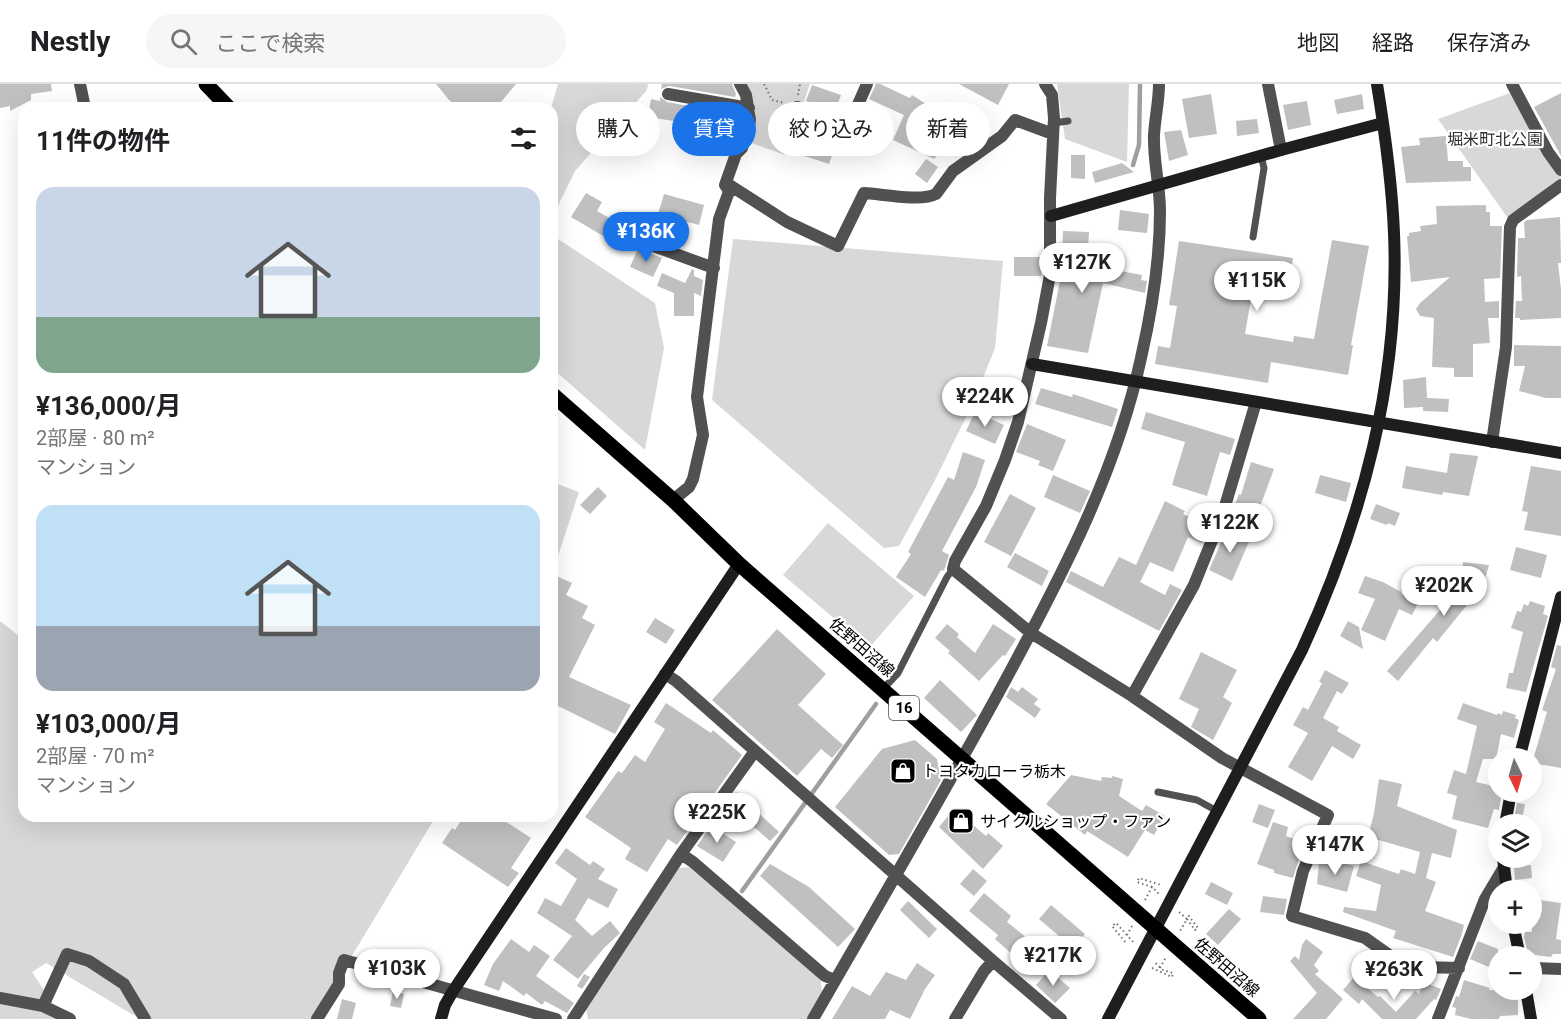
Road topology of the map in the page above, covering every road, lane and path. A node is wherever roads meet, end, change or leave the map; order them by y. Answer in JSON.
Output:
{"nodes":[{"id":1,"x":80,"y":84,"type":"edge"},
{"id":2,"x":206,"y":84,"type":"edge"},
{"id":3,"x":740,"y":84,"type":"edge"},
{"id":4,"x":764,"y":84,"type":"edge"},
{"id":5,"x":800,"y":84,"type":"edge"},
{"id":6,"x":867,"y":84,"type":"edge"},
{"id":7,"x":1045,"y":84,"type":"edge"},
{"id":8,"x":1159,"y":84,"type":"edge"},
{"id":9,"x":1268,"y":84,"type":"edge"},
{"id":10,"x":1377,"y":84,"type":"edge"},
{"id":11,"x":1512,"y":84,"type":"edge"},
{"id":12,"x":669,"y":94,"type":"dead end"},
{"id":13,"x":84,"y":102,"type":"edge"},
{"id":14,"x":223,"y":102,"type":"edge"},
{"id":15,"x":715,"y":102,"type":"edge"},
{"id":16,"x":748,"y":102,"type":"edge"},
{"id":17,"x":779,"y":102,"type":"edge"},
{"id":18,"x":798,"y":102,"type":"edge"},
{"id":19,"x":859,"y":102,"type":"edge"},
{"id":20,"x":1068,"y":121,"type":"dead end"},
{"id":21,"x":1383,"y":123,"type":"junction"},
{"id":22,"x":1054,"y":129,"type":"junction"},
{"id":23,"x":1281,"y":150,"type":"junction"},
{"id":24,"x":735,"y":156,"type":"edge"},
{"id":25,"x":1261,"y":156,"type":"junction"},
{"id":26,"x":1561,"y":170,"type":"edge"},
{"id":27,"x":1561,"y":185,"type":"edge"},
{"id":28,"x":1157,"y":187,"type":"junction"},
{"id":29,"x":729,"y":192,"type":"junction"},
{"id":30,"x":1052,"y":216,"type":"junction"},
{"id":31,"x":1253,"y":237,"type":"dead end"},
{"id":32,"x":637,"y":240,"type":"dead end"},
{"id":33,"x":714,"y":268,"type":"junction"},
{"id":34,"x":1032,"y":364,"type":"junction"},
{"id":35,"x":1135,"y":381,"type":"junction"},
{"id":36,"x":558,"y":399,"type":"edge"},
{"id":37,"x":1256,"y":402,"type":"junction"},
{"id":38,"x":1379,"y":422,"type":"junction"},
{"id":39,"x":1491,"y":442,"type":"junction"},
{"id":40,"x":1561,"y":453,"type":"edge"},
{"id":41,"x":673,"y":500,"type":"junction"},
{"id":42,"x":739,"y":564,"type":"junction"},
{"id":43,"x":953,"y":569,"type":"junction"},
{"id":44,"x":1561,"y":597,"type":"edge"},
{"id":45,"x":1031,"y":633,"type":"junction"},
{"id":46,"x":665,"y":674,"type":"junction"},
{"id":47,"x":883,"y":688,"type":"junction"},
{"id":48,"x":1132,"y":696,"type":"junction"},
{"id":49,"x":1522,"y":748,"type":"edge"},
{"id":50,"x":754,"y":751,"type":"junction"},
{"id":51,"x":963,"y":759,"type":"junction"},
{"id":52,"x":1240,"y":768,"type":"junction"},
{"id":53,"x":1158,"y":792,"type":"dead end"},
{"id":54,"x":1217,"y":811,"type":"junction"},
{"id":55,"x":681,"y":854,"type":"junction"},
{"id":56,"x":1500,"y":868,"type":"edge"},
{"id":57,"x":898,"y":876,"type":"junction"},
{"id":58,"x":1161,"y":885,"type":"dead end"},
{"id":59,"x":1152,"y":887,"type":"dead end"},
{"id":60,"x":1192,"y":920,"type":"joint"},
{"id":61,"x":1156,"y":930,"type":"junction"},
{"id":62,"x":1127,"y":936,"type":"dead end"},
{"id":63,"x":1127,"y":944,"type":"dead end"},
{"id":64,"x":993,"y":961,"type":"junction"},
{"id":65,"x":1152,"y":968,"type":"dead end"},
{"id":66,"x":1160,"y":968,"type":"dead end"},
{"id":67,"x":1459,"y":968,"type":"junction"},
{"id":68,"x":1542,"y":968,"type":"edge"},
{"id":69,"x":1561,"y":969,"type":"edge"},
{"id":70,"x":836,"y":981,"type":"junction"},
{"id":71,"x":453,"y":991,"type":"junction"},
{"id":72,"x":0,"y":998,"type":"edge"},
{"id":73,"x":1528,"y":1000,"type":"edge"},
{"id":74,"x":44,"y":1006,"type":"junction"},
{"id":75,"x":70,"y":1019,"type":"edge"},
{"id":76,"x":145,"y":1019,"type":"edge"},
{"id":77,"x":317,"y":1019,"type":"edge"},
{"id":78,"x":441,"y":1019,"type":"edge"},
{"id":79,"x":556,"y":1019,"type":"edge"},
{"id":80,"x":573,"y":1019,"type":"edge"},
{"id":81,"x":813,"y":1019,"type":"edge"},
{"id":82,"x":956,"y":1019,"type":"edge"},
{"id":83,"x":1061,"y":1019,"type":"edge"},
{"id":84,"x":1108,"y":1019,"type":"edge"},
{"id":85,"x":1259,"y":1019,"type":"edge"},
{"id":86,"x":1438,"y":1019,"type":"edge"},
{"id":87,"x":1531,"y":1019,"type":"edge"}],
"edges":[{"from":1,"to":13,"type":"street"},
{"from":2,"to":14,"type":"main road"},
{"from":3,"to":16,"type":"street"},
{"from":4,"to":17,"type":"path"},
{"from":5,"to":18,"type":"path"},
{"from":6,"to":19,"type":"street"},
{"from":7,"to":22,"type":"street"},
{"from":8,"to":28,"type":"street"},
{"from":9,"to":23,"type":"street"},
{"from":10,"to":21,"type":"street"},
{"from":11,"to":26,"type":"street"},
{"from":12,"to":15,"type":"street"},
{"from":20,"to":22,"type":"lane"},
{"from":21,"to":23,"type":"street"},
{"from":21,"to":38,"type":"street"},
{"from":22,"to":29,"type":"street"},
{"from":22,"to":30,"type":"street"},
{"from":23,"to":25,"type":"street"},
{"from":24,"to":29,"type":"street"},
{"from":25,"to":28,"type":"street"},
{"from":25,"to":31,"type":"lane"},
{"from":27,"to":39,"type":"street"},
{"from":28,"to":30,"type":"street"},
{"from":28,"to":35,"type":"street"},
{"from":29,"to":33,"type":"street"},
{"from":30,"to":34,"type":"street"},
{"from":32,"to":33,"type":"street"},
{"from":33,"to":41,"type":"street"},
{"from":34,"to":35,"type":"street"},
{"from":34,"to":43,"type":"street"},
{"from":35,"to":37,"type":"street"},
{"from":35,"to":45,"type":"street"},
{"from":36,"to":41,"type":"main road","name":"佐野田沼線","number":"16"},
{"from":37,"to":38,"type":"street"},
{"from":37,"to":48,"type":"street"},
{"from":38,"to":39,"type":"street"},
{"from":38,"to":52,"type":"street"},
{"from":39,"to":40,"type":"street"},
{"from":41,"to":42,"type":"main road","name":"佐野田沼線","number":"16"},
{"from":42,"to":46,"type":"street"},
{"from":42,"to":47,"type":"main road","name":"佐野田沼線","number":"16"},
{"from":43,"to":45,"type":"street"},
{"from":43,"to":47,"type":"lane"},
{"from":44,"to":49,"type":"street"},
{"from":45,"to":48,"type":"street"},
{"from":45,"to":51,"type":"street"},
{"from":46,"to":50,"type":"street"},
{"from":46,"to":71,"type":"street"},
{"from":47,"to":51,"type":"main road","name":"佐野田沼線","number":"16"},
{"from":48,"to":52,"type":"street"},
{"from":50,"to":55,"type":"street"},
{"from":50,"to":57,"type":"street"},
{"from":51,"to":57,"type":"street"},
{"from":51,"to":61,"type":"main road","name":"佐野田沼線","number":"16"},
{"from":52,"to":54,"type":"street"},
{"from":52,"to":67,"type":"street"},
{"from":53,"to":54,"type":"lane"},
{"from":54,"to":61,"type":"street"},
{"from":55,"to":70,"type":"street"},
{"from":55,"to":80,"type":"street"},
{"from":56,"to":67,"type":"street"},
{"from":57,"to":64,"type":"street"},
{"from":57,"to":70,"type":"street"},
{"from":58,"to":59,"type":"path"},
{"from":60,"to":60,"type":"path"},
{"from":61,"to":84,"type":"street"},
{"from":61,"to":85,"type":"main road","name":"佐野田沼線","number":"16"},
{"from":62,"to":63,"type":"path"},
{"from":64,"to":82,"type":"street"},
{"from":64,"to":83,"type":"street"},
{"from":65,"to":66,"type":"path"},
{"from":67,"to":86,"type":"street"},
{"from":68,"to":69,"type":"street"},
{"from":70,"to":81,"type":"street"},
{"from":71,"to":77,"type":"street"},
{"from":71,"to":78,"type":"street"},
{"from":71,"to":79,"type":"street"},
{"from":72,"to":74,"type":"street"},
{"from":73,"to":87,"type":"street"},
{"from":74,"to":75,"type":"street"},
{"from":74,"to":76,"type":"street"}]}
